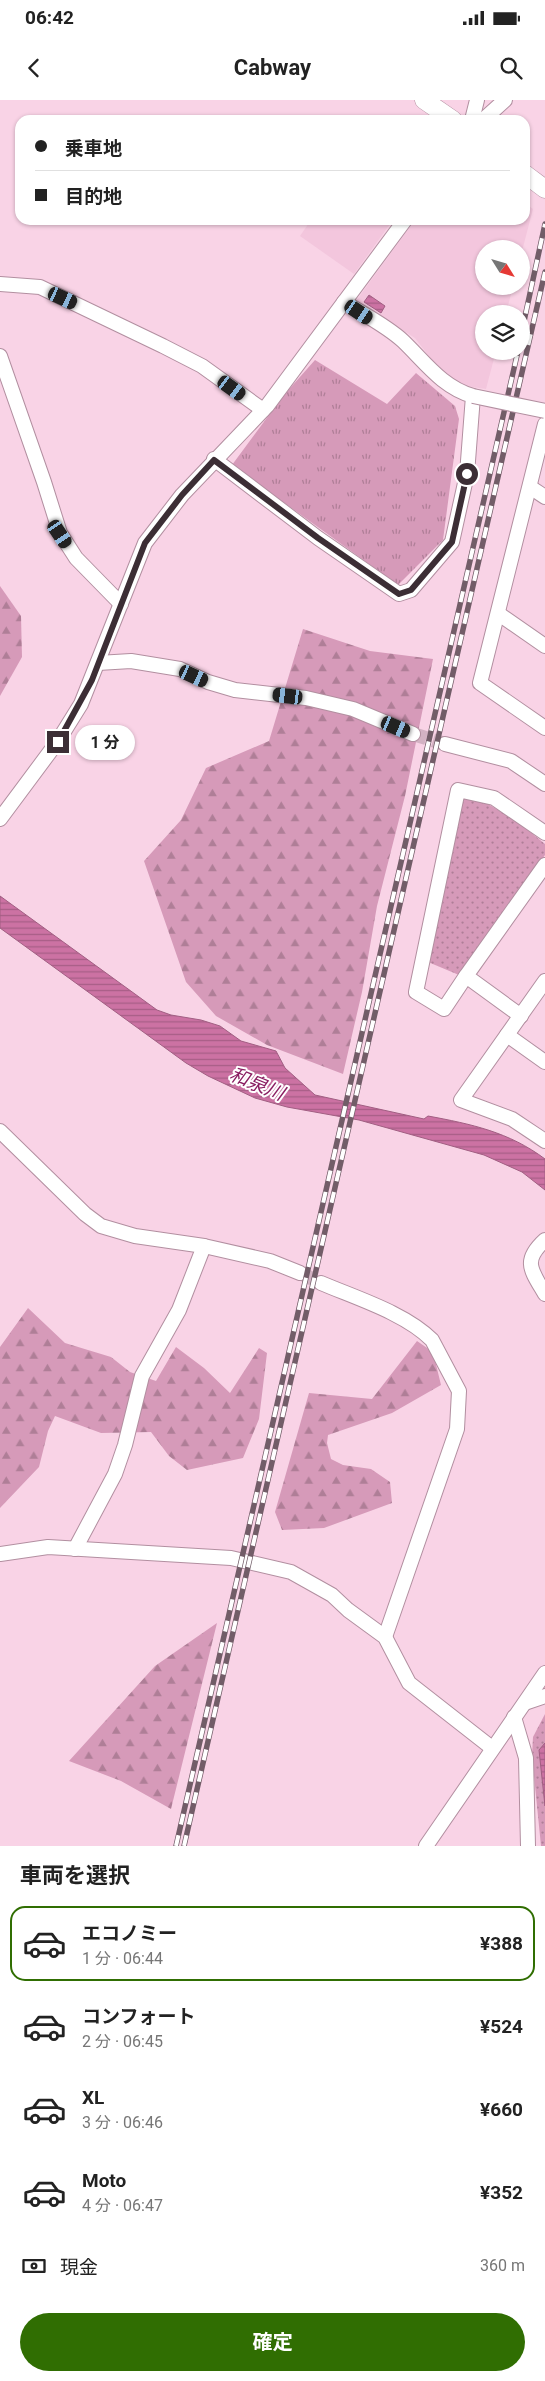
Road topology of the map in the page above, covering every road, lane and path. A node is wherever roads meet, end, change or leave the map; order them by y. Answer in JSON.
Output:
{"nodes":[{"id":1,"x":424,"y":100,"type":"edge"},
{"id":2,"x":477,"y":100,"type":"edge"},
{"id":3,"x":505,"y":100,"type":"edge"},
{"id":4,"x":446,"y":115,"type":"edge"},
{"id":5,"x":473,"y":115,"type":"edge"},
{"id":6,"x":488,"y":115,"type":"edge"},
{"id":7,"x":401,"y":225,"type":"edge"},
{"id":8,"x":0,"y":284,"type":"edge"},
{"id":9,"x":344,"y":302,"type":"junction"},
{"id":10,"x":0,"y":356,"type":"edge"},
{"id":11,"x":473,"y":396,"type":"junction"},
{"id":12,"x":263,"y":410,"type":"junction"},
{"id":13,"x":545,"y":411,"type":"edge"},
{"id":14,"x":545,"y":424,"type":"edge"},
{"id":15,"x":214,"y":460,"type":"junction"},
{"id":16,"x":530,"y":487,"type":"junction"},
{"id":17,"x":545,"y":497,"type":"edge"},
{"id":18,"x":121,"y":604,"type":"junction"},
{"id":19,"x":499,"y":614,"type":"junction"},
{"id":20,"x":543,"y":640,"type":"edge"},
{"id":21,"x":98,"y":663,"type":"junction"},
{"id":22,"x":545,"y":728,"type":"edge"},
{"id":23,"x":413,"y":734,"type":"tunnel mouth"},
{"id":24,"x":445,"y":744,"type":"tunnel mouth"},
{"id":25,"x":545,"y":784,"type":"edge"},
{"id":26,"x":0,"y":819,"type":"edge"},
{"id":27,"x":545,"y":833,"type":"edge"},
{"id":28,"x":545,"y":865,"type":"edge"},
{"id":29,"x":466,"y":976,"type":"junction"},
{"id":30,"x":545,"y":982,"type":"edge"},
{"id":31,"x":521,"y":1016,"type":"junction"},
{"id":32,"x":507,"y":1035,"type":"junction"},
{"id":33,"x":545,"y":1062,"type":"edge"},
{"id":34,"x":0,"y":1131,"type":"edge"},
{"id":35,"x":545,"y":1141,"type":"edge"},
{"id":36,"x":545,"y":1240,"type":"edge"},
{"id":37,"x":204,"y":1246,"type":"junction"},
{"id":38,"x":300,"y":1273,"type":"tunnel mouth"},
{"id":39,"x":321,"y":1283,"type":"tunnel mouth"},
{"id":40,"x":545,"y":1294,"type":"edge"},
{"id":41,"x":75,"y":1549,"type":"junction"},
{"id":42,"x":0,"y":1554,"type":"edge"},
{"id":43,"x":385,"y":1637,"type":"junction"},
{"id":44,"x":545,"y":1673,"type":"edge"},
{"id":45,"x":545,"y":1696,"type":"edge"},
{"id":46,"x":525,"y":1703,"type":"junction"},
{"id":47,"x":514,"y":1717,"type":"junction"},
{"id":48,"x":492,"y":1748,"type":"junction"},
{"id":49,"x":426,"y":1846,"type":"edge"},
{"id":50,"x":528,"y":1846,"type":"edge"}],
"edges":[{"from":1,"to":4,"type":"main road"},
{"from":2,"to":5,"type":"street"},
{"from":3,"to":6,"type":"street"},
{"from":7,"to":9,"type":"street"},
{"from":8,"to":12,"type":"street"},
{"from":9,"to":11,"type":"street"},
{"from":9,"to":12,"type":"street"},
{"from":10,"to":18,"type":"street"},
{"from":11,"to":13,"type":"street","bridge":true},
{"from":11,"to":15,"type":"street"},
{"from":12,"to":15,"type":"street"},
{"from":14,"to":16,"type":"street"},
{"from":15,"to":18,"type":"street"},
{"from":16,"to":17,"type":"street"},
{"from":16,"to":19,"type":"street"},
{"from":18,"to":21,"type":"street"},
{"from":19,"to":20,"type":"street"},
{"from":19,"to":22,"type":"street"},
{"from":21,"to":23,"type":"street"},
{"from":21,"to":26,"type":"street"},
{"from":24,"to":25,"type":"street"},
{"from":27,"to":29,"type":"street"},
{"from":28,"to":29,"type":"street"},
{"from":29,"to":31,"type":"street"},
{"from":30,"to":31,"type":"street"},
{"from":31,"to":32,"type":"street"},
{"from":32,"to":33,"type":"street"},
{"from":32,"to":35,"type":"street"},
{"from":34,"to":37,"type":"street"},
{"from":36,"to":40,"type":"street"},
{"from":37,"to":38,"type":"street"},
{"from":37,"to":41,"type":"street"},
{"from":39,"to":43,"type":"street"},
{"from":41,"to":42,"type":"street"},
{"from":41,"to":43,"type":"street"},
{"from":43,"to":48,"type":"street"},
{"from":44,"to":46,"type":"street"},
{"from":45,"to":46,"type":"street"},
{"from":46,"to":47,"type":"street"},
{"from":47,"to":48,"type":"street"},
{"from":47,"to":50,"type":"street"},
{"from":48,"to":49,"type":"street"}]}
